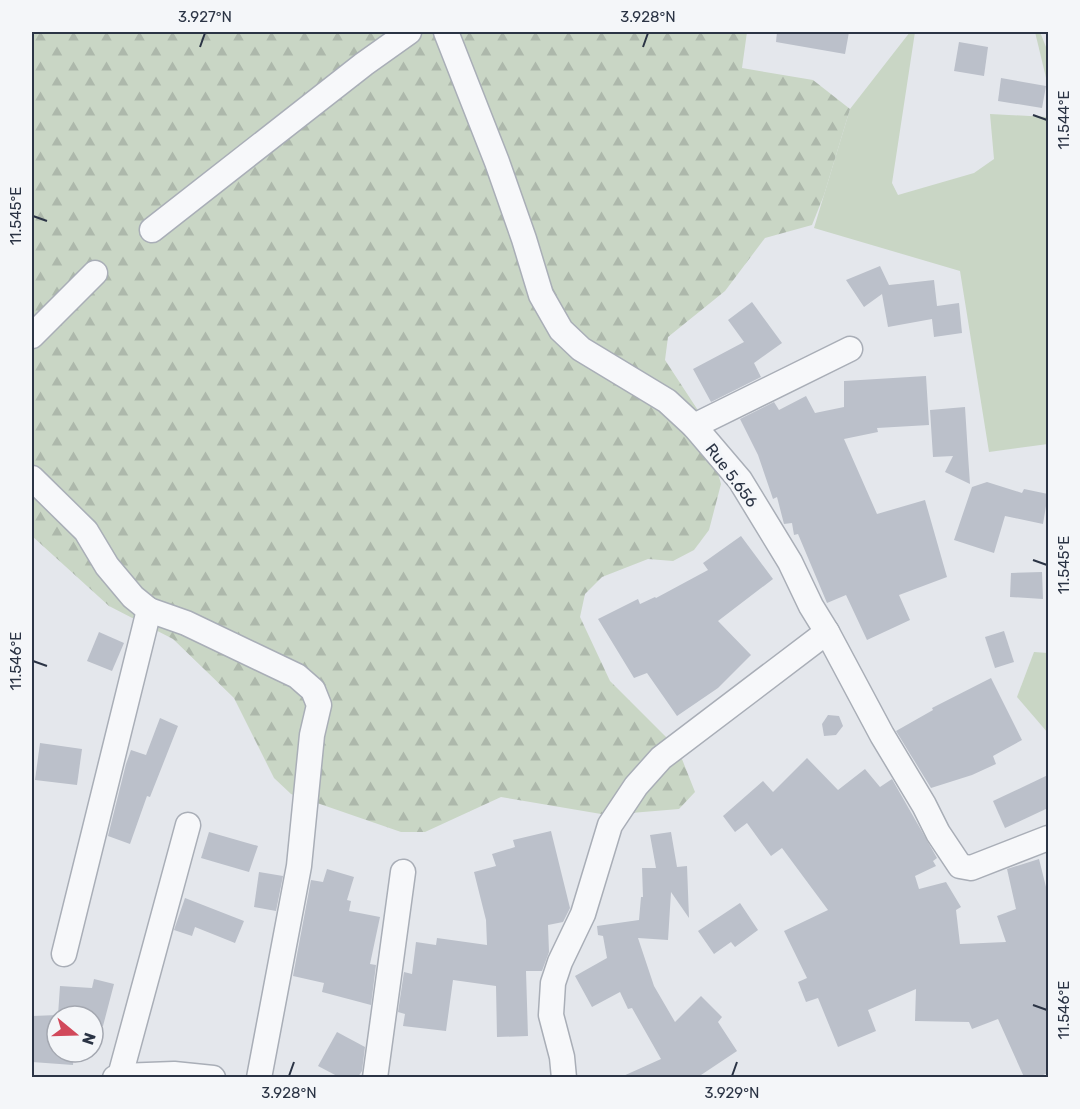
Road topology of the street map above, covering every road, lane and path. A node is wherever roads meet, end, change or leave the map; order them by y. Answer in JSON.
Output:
{"nodes":[{"id":1,"x":409,"y":32,"type":"edge"},
{"id":2,"x":446,"y":32,"type":"edge"},
{"id":3,"x":152,"y":230,"type":"dead end"},
{"id":4,"x":96,"y":273,"type":"dead end"},
{"id":5,"x":32,"y":336,"type":"edge"},
{"id":6,"x":850,"y":349,"type":"dead end"},
{"id":7,"x":694,"y":426,"type":"junction"},
{"id":8,"x":32,"y":478,"type":"edge"},
{"id":9,"x":149,"y":610,"type":"junction"},
{"id":10,"x":827,"y":632,"type":"junction"},
{"id":11,"x":188,"y":825,"type":"dead end"},
{"id":12,"x":1048,"y":838,"type":"edge"},
{"id":13,"x":403,"y":872,"type":"dead end"},
{"id":14,"x":64,"y":954,"type":"dead end"},
{"id":15,"x":118,"y":1077,"type":"edge"},
{"id":16,"x":213,"y":1077,"type":"edge"},
{"id":17,"x":259,"y":1077,"type":"edge"},
{"id":18,"x":375,"y":1077,"type":"edge"},
{"id":19,"x":564,"y":1077,"type":"edge"}],
"edges":[{"from":1,"to":3,"type":"street"},
{"from":2,"to":7,"type":"street","name":"Rue 5.656"},
{"from":4,"to":5,"type":"street"},
{"from":6,"to":7,"type":"street"},
{"from":7,"to":10,"type":"street","name":"Rue 5.656"},
{"from":8,"to":9,"type":"street"},
{"from":9,"to":14,"type":"street"},
{"from":9,"to":17,"type":"street"},
{"from":10,"to":12,"type":"street","name":"Rue 5.656"},
{"from":10,"to":19,"type":"street"},
{"from":11,"to":15,"type":"street"},
{"from":13,"to":18,"type":"street"},
{"from":15,"to":16,"type":"street"}]}
